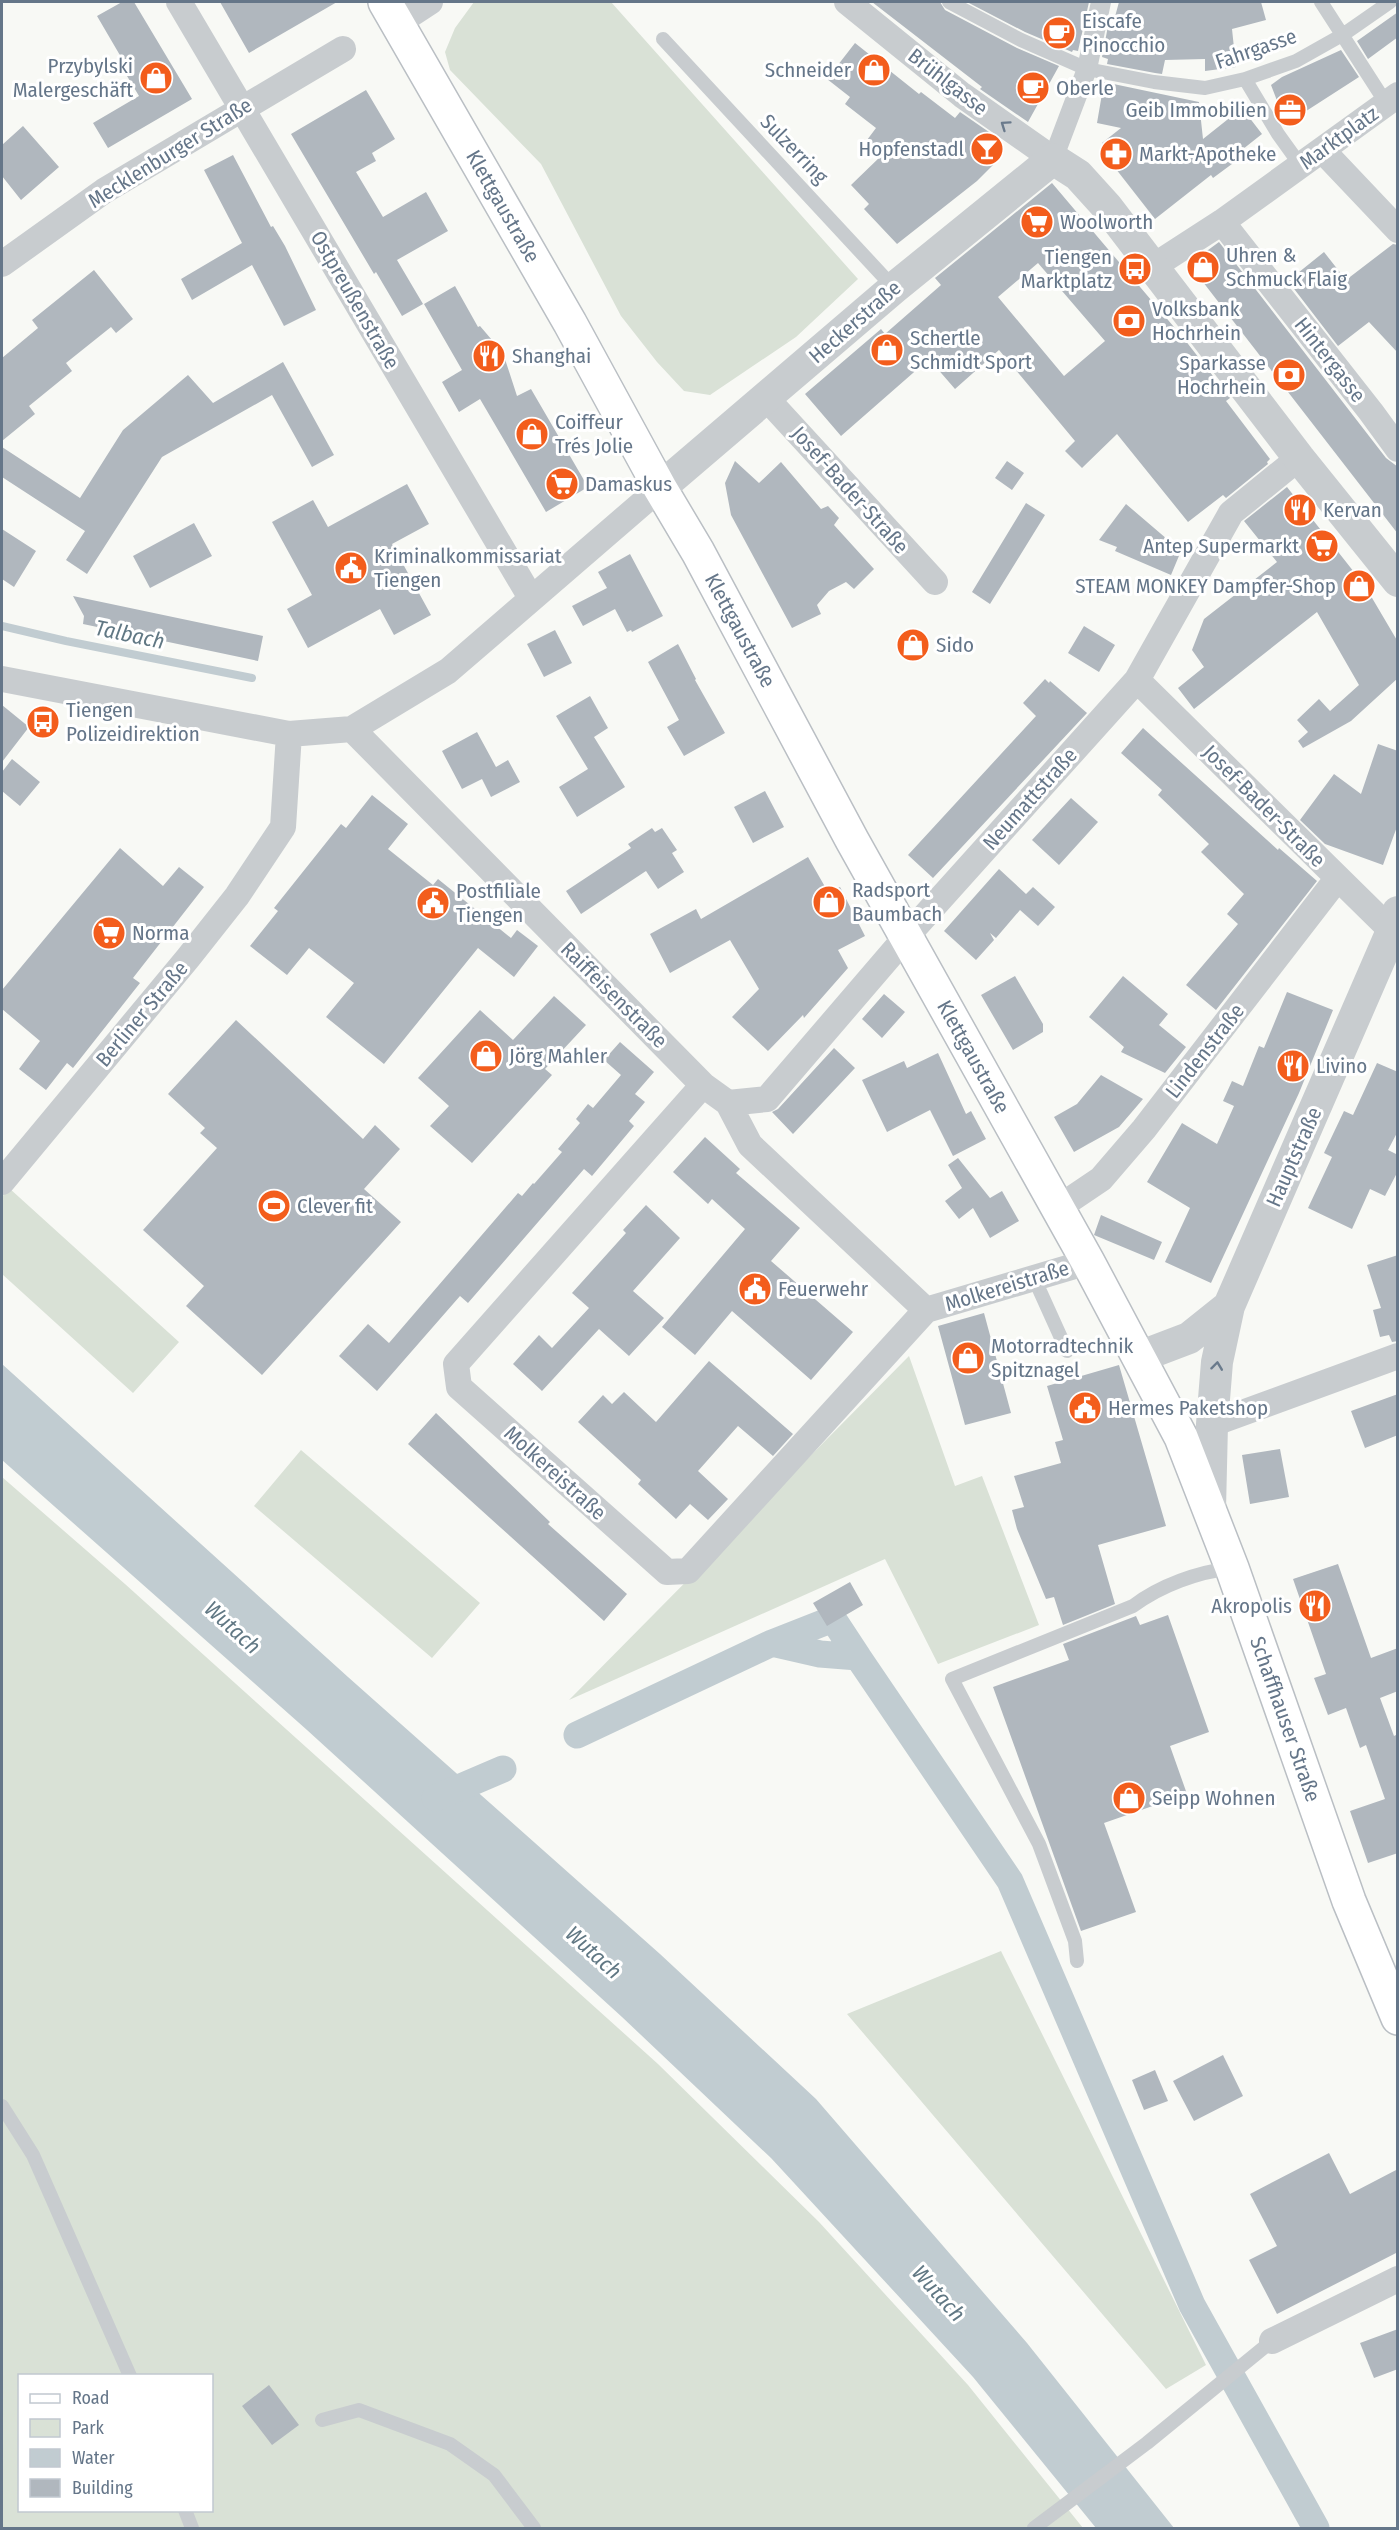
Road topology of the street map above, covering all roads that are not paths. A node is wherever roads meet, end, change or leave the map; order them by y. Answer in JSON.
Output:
{"nodes":[{"id":1,"x":179,"y":2,"type":"edge"},
{"id":2,"x":430,"y":2,"type":"edge"},
{"id":3,"x":847,"y":2,"type":"edge"},
{"id":4,"x":949,"y":2,"type":"edge"},
{"id":5,"x":1321,"y":2,"type":"edge"},
{"id":6,"x":1390,"y":2,"type":"edge"},
{"id":7,"x":1099,"y":3,"type":"edge"},
{"id":8,"x":392,"y":12,"type":"edge"},
{"id":9,"x":1344,"y":34,"type":"junction"},
{"id":10,"x":663,"y":39,"type":"dead end"},
{"id":11,"x":343,"y":49,"type":"dead end"},
{"id":12,"x":1087,"y":69,"type":"junction"},
{"id":13,"x":1245,"y":80,"type":"junction"},
{"id":14,"x":1392,"y":99,"type":"edge"},
{"id":15,"x":243,"y":107,"type":"junction"},
{"id":16,"x":1323,"y":150,"type":"junction"},
{"id":17,"x":1053,"y":159,"type":"junction"},
{"id":18,"x":1301,"y":166,"type":"junction"},
{"id":19,"x":1222,"y":222,"type":"junction"},
{"id":20,"x":1398,"y":230,"type":"edge"},
{"id":21,"x":2,"y":264,"type":"edge"},
{"id":22,"x":1154,"y":266,"type":"junction"},
{"id":23,"x":894,"y":288,"type":"junction"},
{"id":24,"x":766,"y":398,"type":"junction"},
{"id":25,"x":1398,"y":449,"type":"edge"},
{"id":26,"x":1299,"y":458,"type":"junction"},
{"id":27,"x":660,"y":488,"type":"junction"},
{"id":28,"x":1398,"y":581,"type":"edge"},
{"id":29,"x":934,"y":582,"type":"dead end"},
{"id":30,"x":531,"y":598,"type":"junction"},
{"id":31,"x":2,"y":679,"type":"edge"},
{"id":32,"x":1137,"y":680,"type":"junction"},
{"id":33,"x":352,"y":729,"type":"junction"},
{"id":34,"x":289,"y":734,"type":"junction"},
{"id":35,"x":1337,"y":879,"type":"junction"},
{"id":36,"x":1396,"y":927,"type":"edge"},
{"id":37,"x":906,"y":938,"type":"junction"},
{"id":38,"x":703,"y":1085,"type":"junction"},
{"id":39,"x":728,"y":1103,"type":"junction"},
{"id":40,"x":2,"y":1182,"type":"edge"},
{"id":41,"x":1058,"y":1208,"type":"junction"},
{"id":42,"x":1088,"y":1262,"type":"junction"},
{"id":43,"x":1034,"y":1278,"type":"junction"},
{"id":44,"x":1229,"y":1306,"type":"junction"},
{"id":45,"x":926,"y":1310,"type":"junction"},
{"id":46,"x":1067,"y":1351,"type":"dead end"},
{"id":47,"x":1398,"y":1356,"type":"edge"},
{"id":48,"x":1139,"y":1357,"type":"junction"},
{"id":49,"x":1212,"y":1424,"type":"junction"},
{"id":50,"x":1210,"y":1509,"type":"junction"},
{"id":51,"x":1232,"y":1568,"type":"junction"},
{"id":52,"x":1077,"y":1961,"type":"dead end"},
{"id":53,"x":1398,"y":2018,"type":"edge"},
{"id":54,"x":2,"y":2106,"type":"edge"},
{"id":55,"x":1398,"y":2279,"type":"edge"},
{"id":56,"x":1272,"y":2341,"type":"joint"},
{"id":57,"x":129,"y":2374,"type":"edge"},
{"id":58,"x":322,"y":2420,"type":"dead end"},
{"id":59,"x":185,"y":2512,"type":"edge"},
{"id":60,"x":192,"y":2529,"type":"edge"},
{"id":61,"x":534,"y":2529,"type":"edge"},
{"id":62,"x":1034,"y":2529,"type":"edge"}],
"edges":[{"from":1,"to":15,"type":"street","name":"Ostpreußenstraße"},
{"from":2,"to":8,"type":"street"},
{"from":17,"to":3,"type":"street","name":"Brühlgasse","one_way":true},
{"from":4,"to":12,"type":"lane","name":"Fahrgasse"},
{"from":5,"to":9,"type":"lane"},
{"from":6,"to":9,"type":"lane","name":"Fahrgasse"},
{"from":7,"to":12,"type":"street"},
{"from":8,"to":27,"type":"main road","name":"Klettgaustraße"},
{"from":9,"to":13,"type":"lane","name":"Fahrgasse"},
{"from":9,"to":14,"type":"lane"},
{"from":10,"to":23,"type":"lane","name":"Sulzerring"},
{"from":11,"to":15,"type":"street","name":"Mecklenburger Straße"},
{"from":12,"to":13,"type":"lane","name":"Fahrgasse"},
{"from":12,"to":17,"type":"street"},
{"from":13,"to":18,"type":"lane"},
{"from":14,"to":16,"type":"street","name":"Marktplatz"},
{"from":15,"to":21,"type":"street","name":"Mecklenburger Straße"},
{"from":15,"to":30,"type":"street","name":"Ostpreußenstraße"},
{"from":16,"to":18,"type":"street","name":"Marktplatz"},
{"from":16,"to":20,"type":"street"},
{"from":17,"to":22,"type":"street"},
{"from":17,"to":23,"type":"street","name":"Heckerstraße"},
{"from":18,"to":19,"type":"street","name":"Marktplatz"},
{"from":19,"to":22,"type":"street","name":"Marktplatz"},
{"from":19,"to":25,"type":"street","name":"Hintergasse"},
{"from":22,"to":26,"type":"street"},
{"from":23,"to":24,"type":"street","name":"Heckerstraße"},
{"from":24,"to":27,"type":"street","name":"Heckerstraße"},
{"from":24,"to":29,"type":"street","name":"Josef-Bader-Straße"},
{"from":26,"to":28,"type":"street"},
{"from":26,"to":32,"type":"street","name":"Neumattstraße"},
{"from":27,"to":30,"type":"street"},
{"from":27,"to":37,"type":"main road","name":"Klettgaustraße"},
{"from":30,"to":33,"type":"street"},
{"from":31,"to":34,"type":"street"},
{"from":32,"to":35,"type":"street","name":"Josef-Bader-Straße"},
{"from":32,"to":37,"type":"street","name":"Neumattstraße"},
{"from":33,"to":34,"type":"street"},
{"from":33,"to":38,"type":"street","name":"Raiffeisenstraße"},
{"from":34,"to":40,"type":"street","name":"Berliner Straße"},
{"from":35,"to":36,"type":"street","name":"Josef-Bader-Straße"},
{"from":35,"to":41,"type":"street","name":"Lindenstraße"},
{"from":36,"to":44,"type":"street","name":"Hauptstraße"},
{"from":37,"to":39,"type":"street","name":"Neumattstraße"},
{"from":37,"to":41,"type":"main road","name":"Klettgaustraße"},
{"from":38,"to":39,"type":"street","name":"Raiffeisenstraße"},
{"from":38,"to":45,"type":"street","name":"Molkereistraße"},
{"from":39,"to":45,"type":"street","name":"Molkereistraße"},
{"from":41,"to":42,"type":"main road","name":"Klettgaustraße"},
{"from":42,"to":43,"type":"street","name":"Molkereistraße"},
{"from":42,"to":48,"type":"main road","name":"Schaffhauser Straße"},
{"from":43,"to":45,"type":"street","name":"Molkereistraße"},
{"from":43,"to":46,"type":"lane"},
{"from":44,"to":48,"type":"street","name":"Hauptstraße"},
{"from":49,"to":44,"type":"street","one_way":true},
{"from":47,"to":49,"type":"street"},
{"from":48,"to":50,"type":"main road","name":"Schaffhauser Straße"},
{"from":49,"to":50,"type":"street"},
{"from":50,"to":51,"type":"main road","name":"Schaffhauser Straße"},
{"from":51,"to":52,"type":"lane"},
{"from":51,"to":53,"type":"main road","name":"Schaffhauser Straße"},
{"from":54,"to":57,"type":"lane"},
{"from":55,"to":56,"type":"street"},
{"from":56,"to":62,"type":"lane"},
{"from":58,"to":61,"type":"lane"},
{"from":59,"to":60,"type":"lane"}]}
